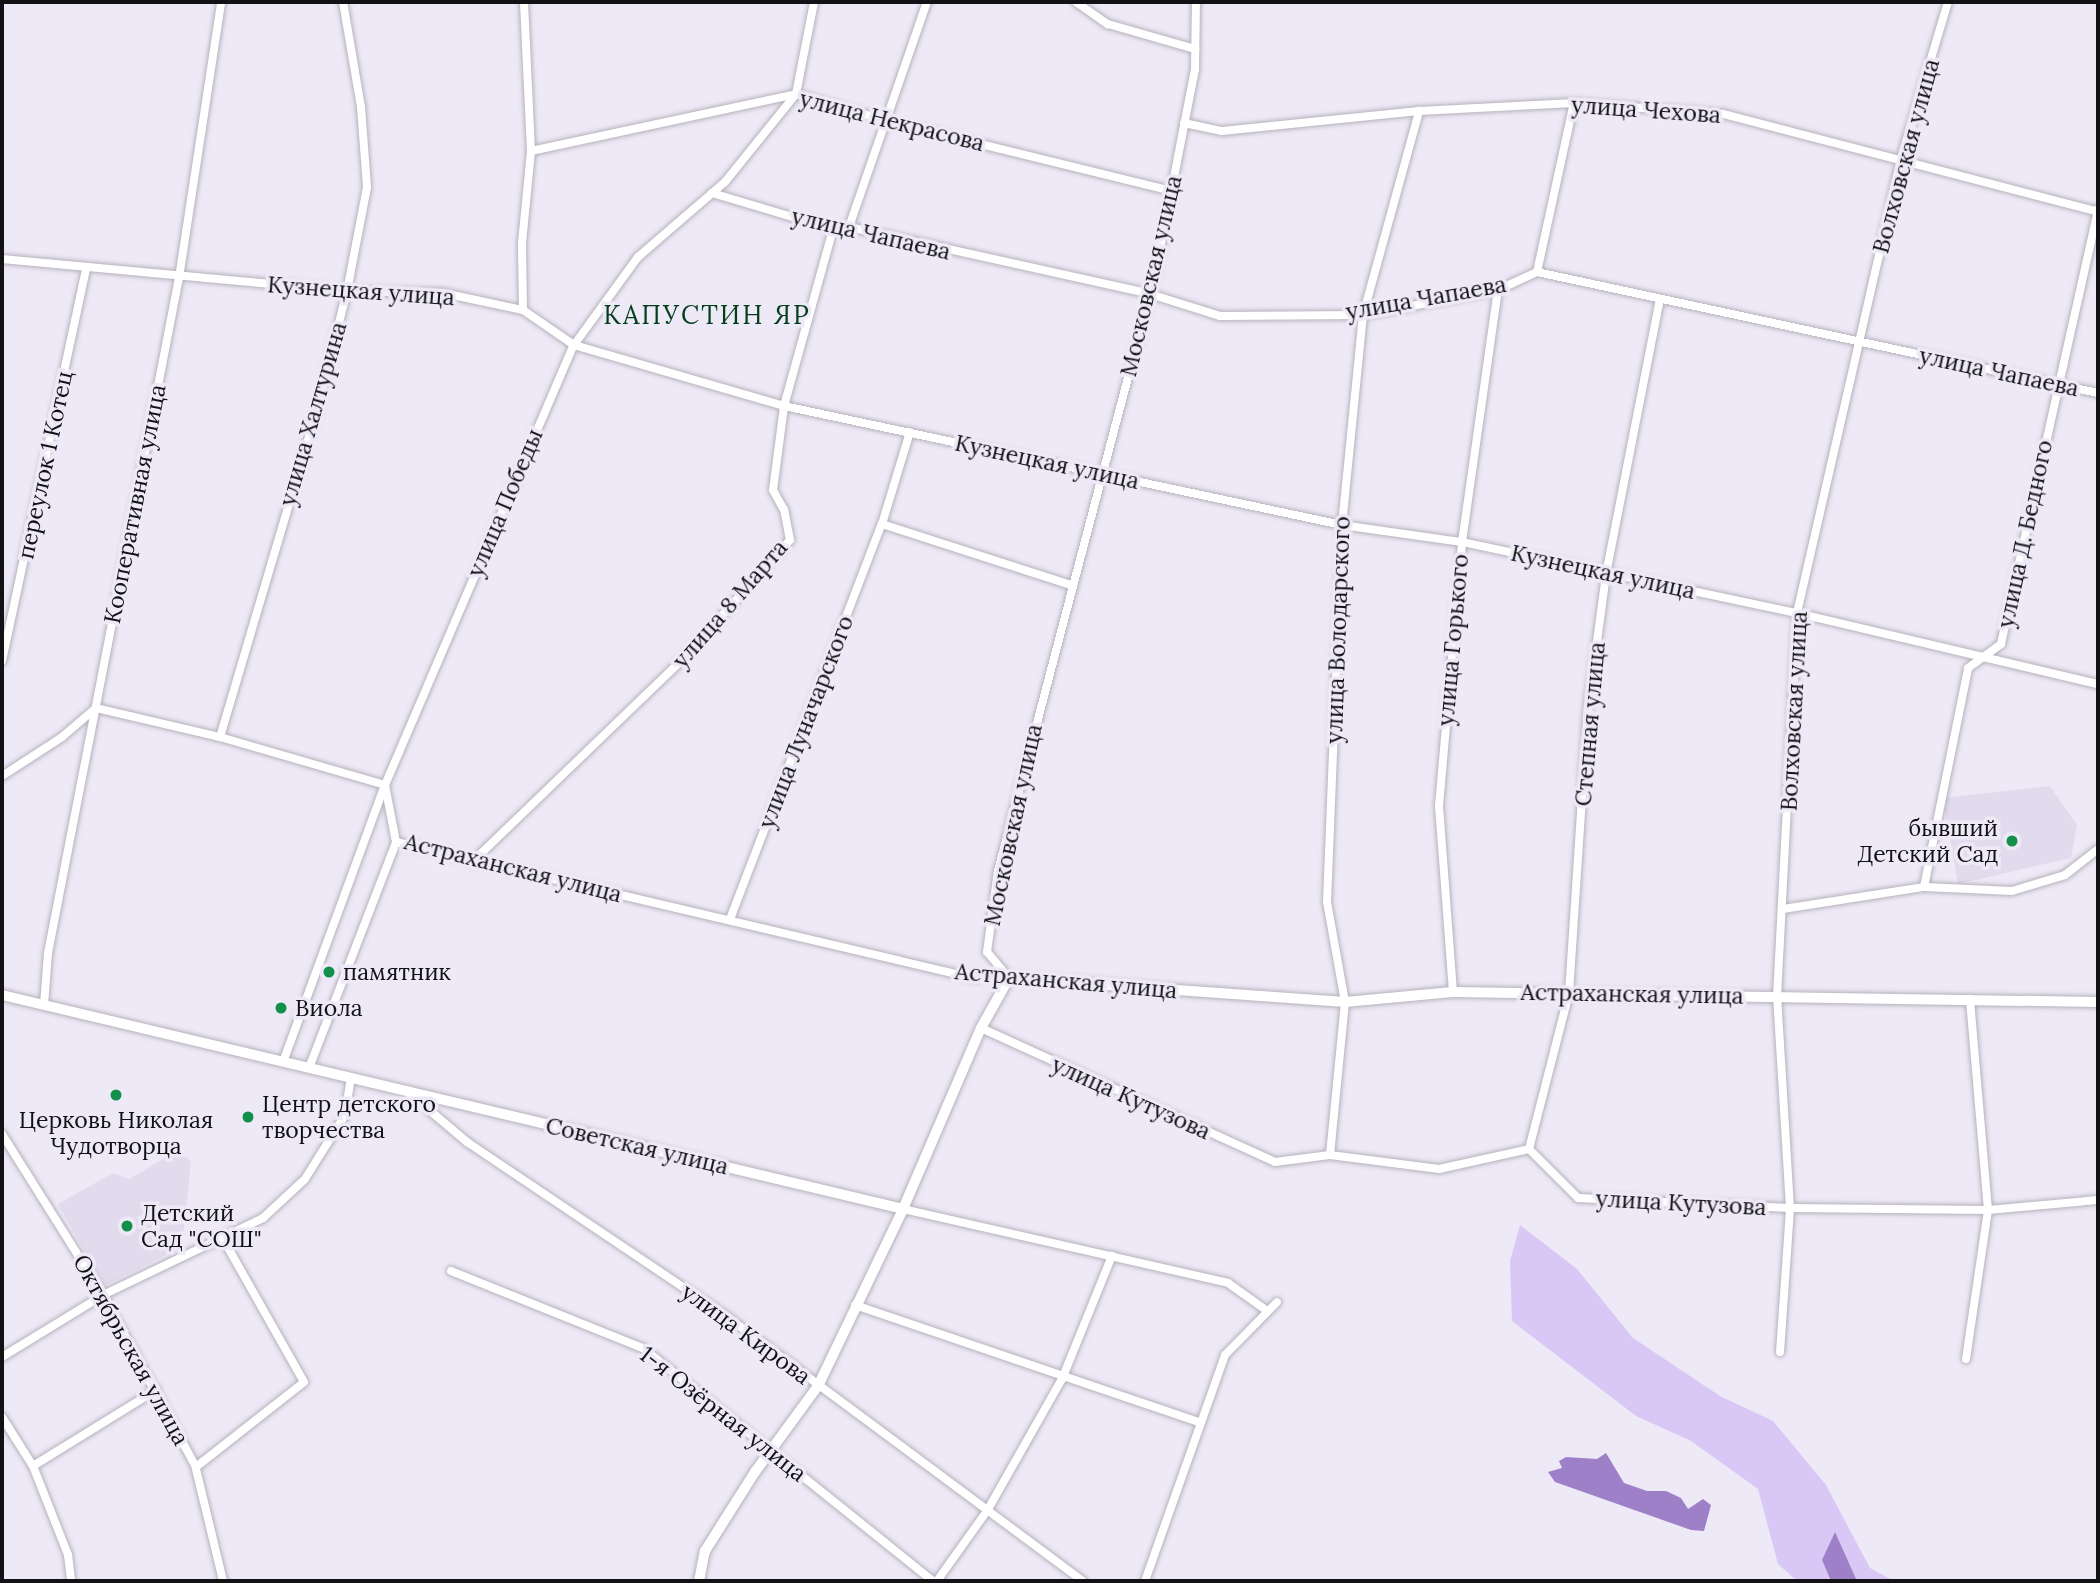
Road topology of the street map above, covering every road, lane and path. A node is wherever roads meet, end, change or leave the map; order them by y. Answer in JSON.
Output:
{"nodes":[{"id":1,"x":221,"y":2,"type":"edge"},
{"id":2,"x":343,"y":2,"type":"edge"},
{"id":3,"x":524,"y":2,"type":"edge"},
{"id":4,"x":814,"y":2,"type":"edge"},
{"id":5,"x":927,"y":2,"type":"edge"},
{"id":6,"x":1076,"y":2,"type":"edge"},
{"id":7,"x":1196,"y":2,"type":"edge"},
{"id":8,"x":1948,"y":2,"type":"edge"},
{"id":9,"x":1195,"y":49,"type":"junction"},
{"id":10,"x":796,"y":93,"type":"junction"},
{"id":11,"x":1574,"y":103,"type":"junction"},
{"id":12,"x":1419,"y":111,"type":"junction"},
{"id":13,"x":887,"y":121,"type":"junction"},
{"id":14,"x":1184,"y":123,"type":"junction"},
{"id":15,"x":531,"y":151,"type":"junction"},
{"id":16,"x":1900,"y":162,"type":"junction"},
{"id":17,"x":1171,"y":191,"type":"junction"},
{"id":18,"x":712,"y":193,"type":"junction"},
{"id":19,"x":2098,"y":211,"type":"edge"},
{"id":20,"x":849,"y":226,"type":"junction"},
{"id":21,"x":833,"y":229,"type":"junction"},
{"id":22,"x":2,"y":259,"type":"edge"},
{"id":23,"x":86,"y":268,"type":"junction"},
{"id":24,"x":1537,"y":272,"type":"junction"},
{"id":25,"x":179,"y":278,"type":"junction"},
{"id":26,"x":1498,"y":290,"type":"junction"},
{"id":27,"x":347,"y":291,"type":"junction"},
{"id":28,"x":1150,"y":294,"type":"junction"},
{"id":29,"x":1660,"y":300,"type":"junction"},
{"id":30,"x":523,"y":310,"type":"junction"},
{"id":31,"x":1363,"y":315,"type":"junction"},
{"id":32,"x":1858,"y":344,"type":"junction"},
{"id":33,"x":574,"y":345,"type":"junction"},
{"id":34,"x":2058,"y":382,"type":"junction"},
{"id":35,"x":2098,"y":393,"type":"edge"},
{"id":36,"x":784,"y":406,"type":"junction"},
{"id":37,"x":910,"y":432,"type":"junction"},
{"id":38,"x":1101,"y":473,"type":"junction"},
{"id":39,"x":882,"y":524,"type":"junction"},
{"id":40,"x":1342,"y":525,"type":"junction"},
{"id":41,"x":1462,"y":541,"type":"junction"},
{"id":42,"x":1606,"y":574,"type":"junction"},
{"id":43,"x":1071,"y":585,"type":"junction"},
{"id":44,"x":1797,"y":613,"type":"junction"},
{"id":45,"x":1985,"y":656,"type":"junction"},
{"id":46,"x":2,"y":661,"type":"edge"},
{"id":47,"x":2098,"y":684,"type":"edge"},
{"id":48,"x":96,"y":708,"type":"junction"},
{"id":49,"x":220,"y":737,"type":"junction"},
{"id":50,"x":2,"y":776,"type":"edge"},
{"id":51,"x":385,"y":785,"type":"junction"},
{"id":52,"x":396,"y":842,"type":"junction"},
{"id":53,"x":2098,"y":849,"type":"edge"},
{"id":54,"x":472,"y":862,"type":"junction"},
{"id":55,"x":1924,"y":887,"type":"junction"},
{"id":56,"x":1783,"y":909,"type":"junction"},
{"id":57,"x":730,"y":919,"type":"junction"},
{"id":58,"x":1009,"y":978,"type":"junction"},
{"id":59,"x":1453,"y":992,"type":"junction"},
{"id":60,"x":1569,"y":993,"type":"junction"},
{"id":61,"x":2,"y":995,"type":"edge"},
{"id":62,"x":1777,"y":997,"type":"junction"},
{"id":63,"x":1970,"y":999,"type":"junction"},
{"id":64,"x":1345,"y":1002,"type":"junction"},
{"id":65,"x":2098,"y":1002,"type":"edge"},
{"id":66,"x":44,"y":1005,"type":"junction"},
{"id":67,"x":981,"y":1028,"type":"junction"},
{"id":68,"x":283,"y":1062,"type":"junction"},
{"id":69,"x":309,"y":1069,"type":"junction"},
{"id":70,"x":351,"y":1078,"type":"junction"},
{"id":71,"x":407,"y":1091,"type":"junction"},
{"id":72,"x":2,"y":1134,"type":"edge"},
{"id":73,"x":1529,"y":1149,"type":"junction"},
{"id":74,"x":1330,"y":1155,"type":"junction"},
{"id":75,"x":2098,"y":1200,"type":"edge"},
{"id":76,"x":1790,"y":1208,"type":"junction"},
{"id":77,"x":903,"y":1209,"type":"junction"},
{"id":78,"x":1988,"y":1210,"type":"junction"},
{"id":79,"x":222,"y":1237,"type":"junction"},
{"id":80,"x":1112,"y":1256,"type":"junction"},
{"id":81,"x":451,"y":1271,"type":"dead end"},
{"id":82,"x":103,"y":1294,"type":"junction"},
{"id":83,"x":1277,"y":1302,"type":"dead end"},
{"id":84,"x":855,"y":1305,"type":"junction"},
{"id":85,"x":1266,"y":1310,"type":"junction"},
{"id":86,"x":1780,"y":1352,"type":"dead end"},
{"id":87,"x":2,"y":1357,"type":"edge"},
{"id":88,"x":1966,"y":1359,"type":"dead end"},
{"id":89,"x":1062,"y":1379,"type":"junction"},
{"id":90,"x":818,"y":1386,"type":"junction"},
{"id":91,"x":156,"y":1390,"type":"junction"},
{"id":92,"x":2,"y":1417,"type":"edge"},
{"id":93,"x":1199,"y":1422,"type":"junction"},
{"id":94,"x":770,"y":1451,"type":"junction"},
{"id":95,"x":33,"y":1466,"type":"junction"},
{"id":96,"x":196,"y":1467,"type":"junction"},
{"id":97,"x":987,"y":1511,"type":"junction"},
{"id":98,"x":71,"y":1581,"type":"edge"},
{"id":99,"x":223,"y":1581,"type":"edge"},
{"id":100,"x":699,"y":1581,"type":"edge"},
{"id":101,"x":935,"y":1581,"type":"edge"},
{"id":102,"x":1083,"y":1581,"type":"edge"},
{"id":103,"x":1145,"y":1581,"type":"edge"}],
"edges":[{"from":1,"to":25,"type":"street","name":"Кооперативная улица"},
{"from":2,"to":27,"type":"street","name":"улица Халтурина"},
{"from":3,"to":15,"type":"street"},
{"from":4,"to":10,"type":"street","name":"улица Победы"},
{"from":5,"to":13,"type":"street"},
{"from":6,"to":9,"type":"street"},
{"from":7,"to":9,"type":"street","name":"Московская улица"},
{"from":8,"to":16,"type":"street","name":"Волховская улица"},
{"from":9,"to":14,"type":"street","name":"Московская улица"},
{"from":10,"to":13,"type":"street","name":"улица Некрасова"},
{"from":10,"to":15,"type":"street","name":"улица Некрасова"},
{"from":10,"to":18,"type":"street","name":"улица Победы"},
{"from":11,"to":12,"type":"street","name":"улица Чехова"},
{"from":11,"to":16,"type":"street","name":"улица Чехова"},
{"from":11,"to":24,"type":"street"},
{"from":12,"to":14,"type":"street","name":"улица Чехова"},
{"from":12,"to":31,"type":"street","name":"улица Володарского"},
{"from":13,"to":17,"type":"street","name":"улица Некрасова"},
{"from":13,"to":20,"type":"street"},
{"from":14,"to":17,"type":"street","name":"Московская улица"},
{"from":15,"to":30,"type":"street"},
{"from":16,"to":19,"type":"street","name":"улица Чехова"},
{"from":16,"to":32,"type":"street","name":"Волховская улица"},
{"from":17,"to":28,"type":"street","name":"Московская улица"},
{"from":18,"to":21,"type":"street","name":"улица Чапаева"},
{"from":18,"to":33,"type":"street","name":"улица Победы"},
{"from":19,"to":34,"type":"street","name":"улица Д. Бедного"},
{"from":20,"to":21,"type":"street","name":"улица Чапаева"},
{"from":20,"to":28,"type":"street","name":"улица Чапаева"},
{"from":21,"to":36,"type":"street","name":"улица 8 Марта"},
{"from":22,"to":23,"type":"street","name":"Кузнецкая улица"},
{"from":23,"to":25,"type":"street","name":"Кузнецкая улица"},
{"from":23,"to":46,"type":"street","name":"переулок 1 Котец"},
{"from":24,"to":26,"type":"street","name":"улица Чапаева"},
{"from":24,"to":29,"type":"street","name":"улица Чапаева"},
{"from":25,"to":27,"type":"street","name":"Кузнецкая улица"},
{"from":25,"to":48,"type":"street","name":"Кооперативная улица"},
{"from":26,"to":31,"type":"street","name":"улица Чапаева"},
{"from":26,"to":41,"type":"street","name":"улица Горького"},
{"from":27,"to":30,"type":"street","name":"Кузнецкая улица"},
{"from":27,"to":49,"type":"street","name":"улица Халтурина"},
{"from":28,"to":31,"type":"street","name":"улица Чапаева"},
{"from":28,"to":38,"type":"street","name":"Московская улица"},
{"from":29,"to":32,"type":"street","name":"улица Чапаева"},
{"from":29,"to":42,"type":"street","name":"Степная улица"},
{"from":30,"to":33,"type":"street","name":"Кузнецкая улица"},
{"from":31,"to":40,"type":"street","name":"улица Володарского"},
{"from":32,"to":34,"type":"street","name":"улица Чапаева"},
{"from":32,"to":44,"type":"street","name":"Волховская улица"},
{"from":33,"to":36,"type":"street","name":"Кузнецкая улица"},
{"from":33,"to":51,"type":"street","name":"улица Победы"},
{"from":34,"to":35,"type":"street","name":"улица Чапаева"},
{"from":34,"to":45,"type":"street","name":"улица Д. Бедного"},
{"from":36,"to":37,"type":"street","name":"Кузнецкая улица"},
{"from":36,"to":54,"type":"street","name":"улица 8 Марта"},
{"from":37,"to":38,"type":"street","name":"Кузнецкая улица"},
{"from":37,"to":39,"type":"street","name":"улица Луначарского"},
{"from":38,"to":40,"type":"street","name":"Кузнецкая улица"},
{"from":38,"to":43,"type":"street","name":"Московская улица"},
{"from":39,"to":43,"type":"street"},
{"from":39,"to":57,"type":"street","name":"улица Луначарского"},
{"from":40,"to":41,"type":"street","name":"Кузнецкая улица"},
{"from":40,"to":64,"type":"street","name":"улица Володарского"},
{"from":41,"to":42,"type":"street","name":"Кузнецкая улица"},
{"from":41,"to":59,"type":"street","name":"улица Горького"},
{"from":42,"to":44,"type":"street","name":"Кузнецкая улица"},
{"from":42,"to":60,"type":"street","name":"Степная улица"},
{"from":43,"to":58,"type":"street","name":"Московская улица"},
{"from":44,"to":45,"type":"street","name":"Кузнецкая улица"},
{"from":44,"to":56,"type":"street","name":"Волховская улица"},
{"from":45,"to":47,"type":"street","name":"Кузнецкая улица"},
{"from":45,"to":55,"type":"street","name":"улица Д. Бедного"},
{"from":48,"to":49,"type":"street"},
{"from":48,"to":50,"type":"street"},
{"from":48,"to":66,"type":"street","name":"Кооперативная улица"},
{"from":49,"to":51,"type":"street"},
{"from":51,"to":52,"type":"street","name":"Астраханская улица"},
{"from":51,"to":68,"type":"street","name":"улица Победы"},
{"from":52,"to":54,"type":"street","name":"Астраханская улица"},
{"from":52,"to":69,"type":"street"},
{"from":53,"to":55,"type":"street"},
{"from":54,"to":57,"type":"street","name":"Астраханская улица"},
{"from":55,"to":56,"type":"street"},
{"from":56,"to":62,"type":"street","name":"Волховская улица"},
{"from":57,"to":58,"type":"street","name":"Астраханская улица"},
{"from":58,"to":64,"type":"street","name":"Астраханская улица"},
{"from":58,"to":67,"type":"street"},
{"from":59,"to":60,"type":"street","name":"Астраханская улица"},
{"from":59,"to":64,"type":"street","name":"Астраханская улица"},
{"from":60,"to":62,"type":"street","name":"Астраханская улица"},
{"from":60,"to":73,"type":"street","name":"Степная улица"},
{"from":61,"to":66,"type":"street","name":"Советская улица"},
{"from":62,"to":63,"type":"street","name":"Астраханская улица"},
{"from":62,"to":76,"type":"street","name":"Волховская улица"},
{"from":63,"to":65,"type":"street","name":"Астраханская улица"},
{"from":63,"to":78,"type":"street"},
{"from":64,"to":74,"type":"street","name":"улица Володарского"},
{"from":66,"to":68,"type":"street","name":"Советская улица"},
{"from":67,"to":74,"type":"street","name":"улица Кутузова"},
{"from":67,"to":77,"type":"street"},
{"from":68,"to":69,"type":"street","name":"Советская улица"},
{"from":69,"to":70,"type":"street","name":"Советская улица"},
{"from":70,"to":71,"type":"street","name":"Советская улица"},
{"from":70,"to":79,"type":"street"},
{"from":71,"to":77,"type":"street","name":"Советская улица"},
{"from":71,"to":90,"type":"street","name":"улица Кирова"},
{"from":72,"to":82,"type":"street","name":"Октябрьская улица"},
{"from":73,"to":74,"type":"street","name":"улица Кутузова"},
{"from":73,"to":76,"type":"street","name":"улица Кутузова"},
{"from":75,"to":78,"type":"street","name":"улица Кутузова"},
{"from":76,"to":78,"type":"street","name":"улица Кутузова"},
{"from":76,"to":86,"type":"street","name":"Волховская улица"},
{"from":77,"to":80,"type":"street","name":"Советская улица"},
{"from":77,"to":84,"type":"street"},
{"from":78,"to":88,"type":"street"},
{"from":79,"to":82,"type":"street"},
{"from":79,"to":96,"type":"street"},
{"from":80,"to":85,"type":"street","name":"Советская улица"},
{"from":80,"to":89,"type":"street"},
{"from":81,"to":94,"type":"street","name":"1-я Озёрная улица"},
{"from":82,"to":87,"type":"street"},
{"from":82,"to":91,"type":"street","name":"Октябрьская улица"},
{"from":83,"to":85,"type":"street"},
{"from":84,"to":89,"type":"street"},
{"from":84,"to":90,"type":"street"},
{"from":85,"to":93,"type":"street"},
{"from":89,"to":93,"type":"street"},
{"from":89,"to":97,"type":"street"},
{"from":90,"to":94,"type":"street"},
{"from":90,"to":97,"type":"street","name":"улица Кирова"},
{"from":91,"to":95,"type":"street"},
{"from":91,"to":96,"type":"street","name":"Октябрьская улица"},
{"from":92,"to":95,"type":"street"},
{"from":93,"to":103,"type":"street"},
{"from":94,"to":100,"type":"street"},
{"from":94,"to":101,"type":"street","name":"1-я Озёрная улица"},
{"from":95,"to":98,"type":"street"},
{"from":96,"to":99,"type":"street","name":"Октябрьская улица"},
{"from":97,"to":101,"type":"street"},
{"from":97,"to":102,"type":"street","name":"улица Кирова"}]}
